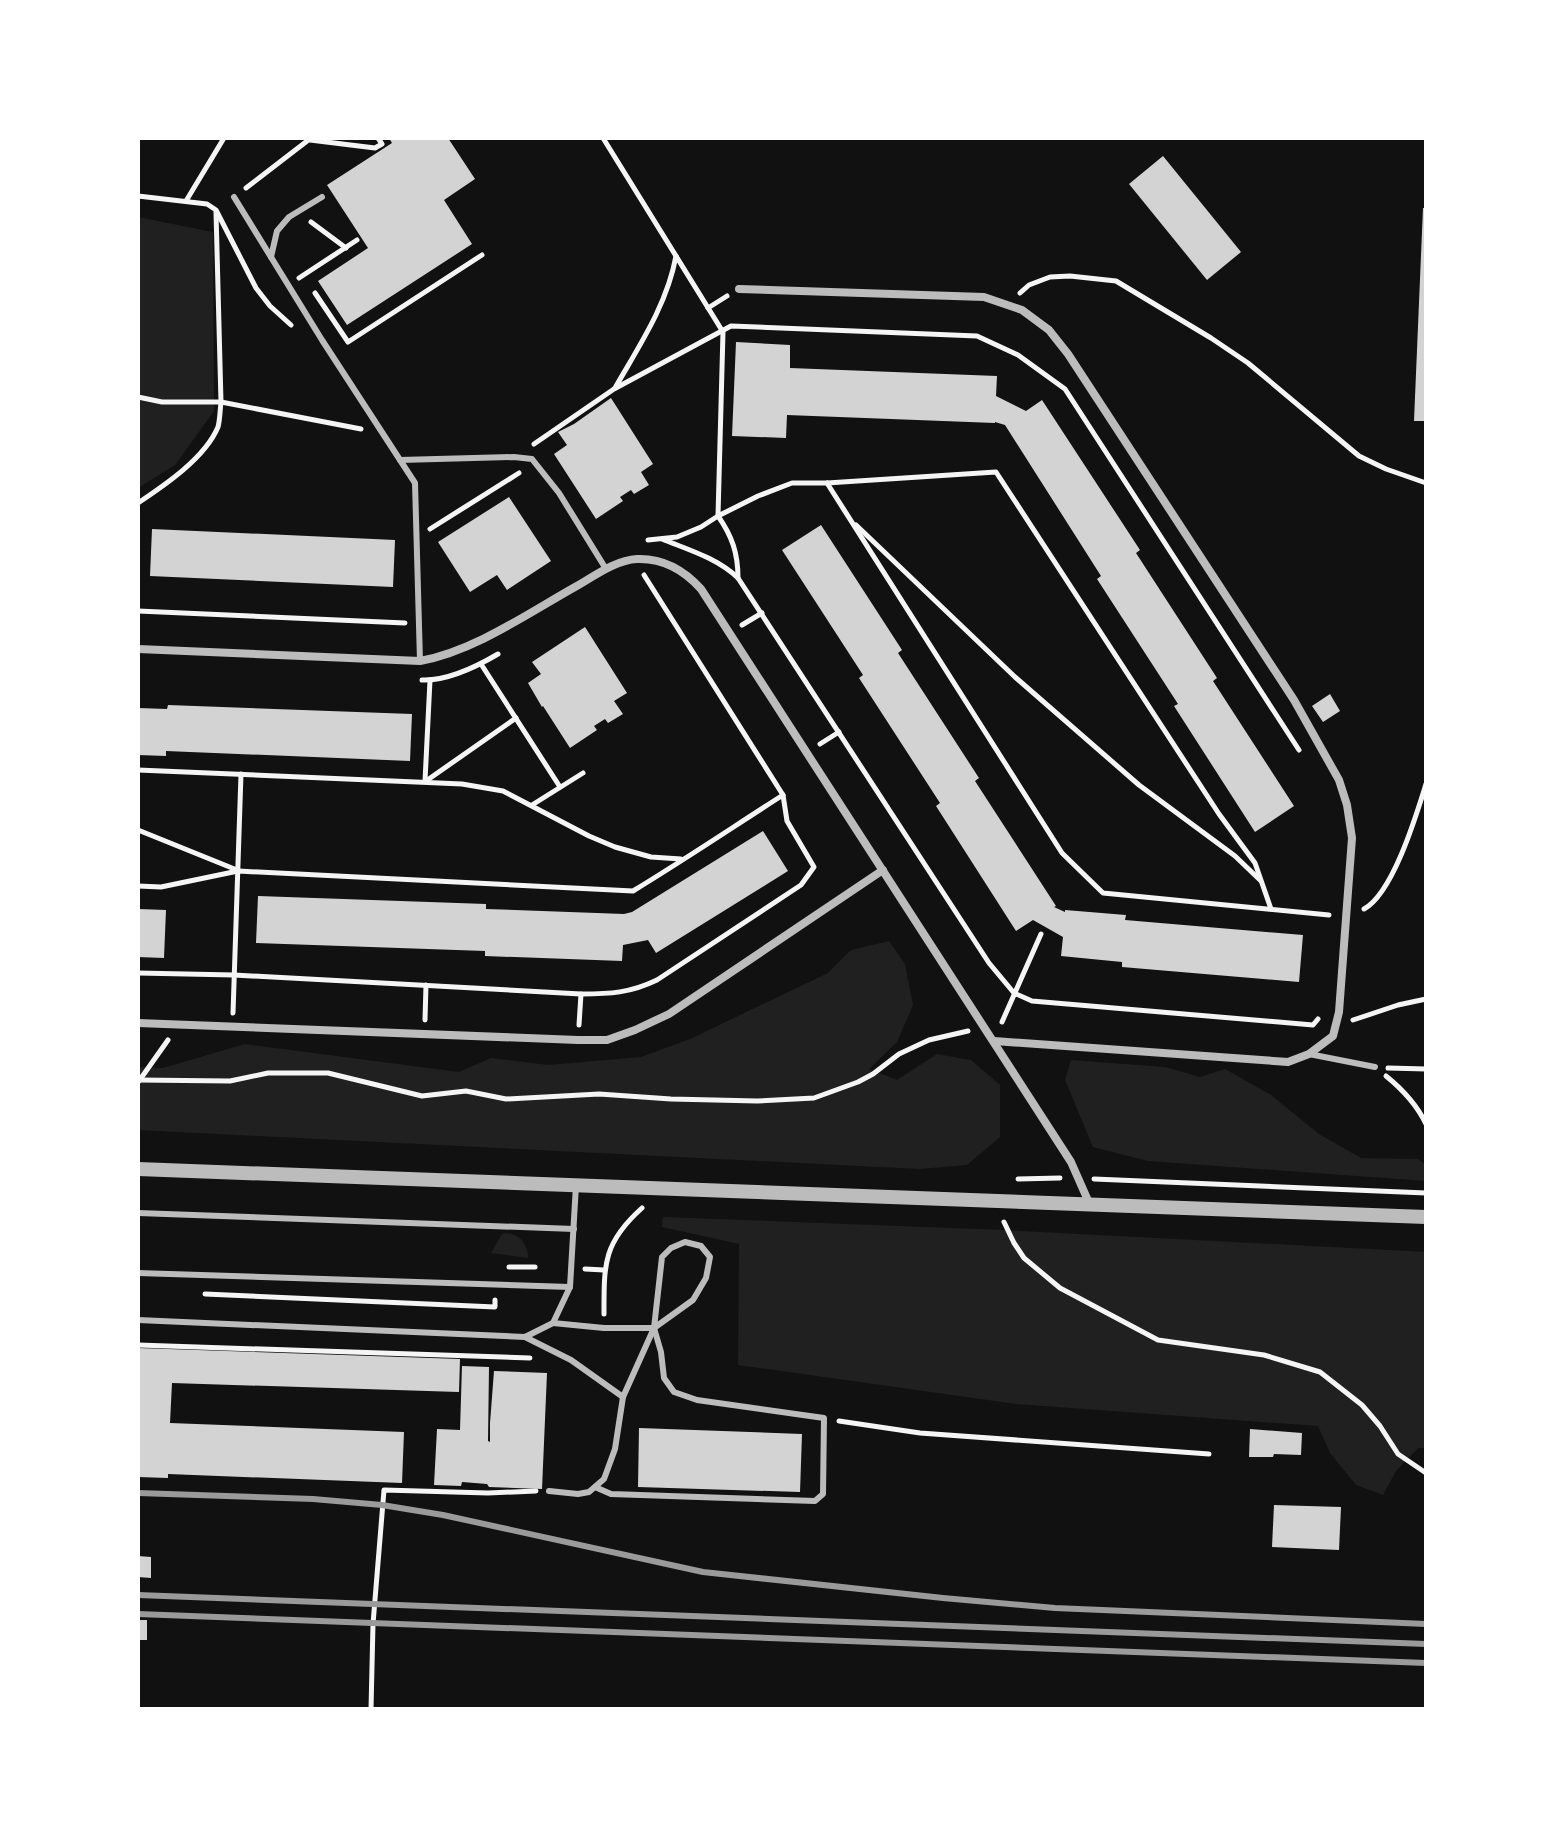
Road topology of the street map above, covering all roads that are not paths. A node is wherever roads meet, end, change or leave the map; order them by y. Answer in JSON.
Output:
{"nodes":[{"id":1,"x":234,"y":197,"type":"road end"},
{"id":2,"x":322,"y":197,"type":"dead end"},
{"id":3,"x":271,"y":257,"type":"junction"},
{"id":4,"x":739,"y":289,"type":"dead end"},
{"id":5,"x":400,"y":460,"type":"junction"},
{"id":6,"x":606,"y":569,"type":"junction"},
{"id":7,"x":138,"y":649,"type":"edge"},
{"id":8,"x":420,"y":661,"type":"junction"},
{"id":9,"x":883,"y":870,"type":"junction"},
{"id":10,"x":138,"y":1023,"type":"edge"},
{"id":11,"x":994,"y":1041,"type":"junction"},
{"id":12,"x":1309,"y":1054,"type":"junction"},
{"id":13,"x":1375,"y":1067,"type":"road end"},
{"id":14,"x":138,"y":1169,"type":"edge"},
{"id":15,"x":576,"y":1185,"type":"junction"},
{"id":16,"x":1090,"y":1205,"type":"junction"},
{"id":17,"x":138,"y":1213,"type":"edge"},
{"id":18,"x":1426,"y":1217,"type":"edge"},
{"id":19,"x":574,"y":1229,"type":"junction"},
{"id":20,"x":138,"y":1273,"type":"edge"},
{"id":21,"x":570,"y":1287,"type":"junction"},
{"id":22,"x":138,"y":1320,"type":"edge"},
{"id":23,"x":553,"y":1323,"type":"junction"},
{"id":24,"x":654,"y":1328,"type":"junction"},
{"id":25,"x":525,"y":1337,"type":"junction"},
{"id":26,"x":623,"y":1397,"type":"junction"},
{"id":27,"x":595,"y":1487,"type":"junction"},
{"id":28,"x":549,"y":1491,"type":"road end"}],
"edges":[{"from":1,"to":3,"type":"lane"},
{"from":2,"to":3,"type":"lane"},
{"from":3,"to":5,"type":"lane"},
{"from":4,"to":12,"type":"street"},
{"from":5,"to":6,"type":"lane"},
{"from":5,"to":8,"type":"lane"},
{"from":6,"to":8,"type":"street"},
{"from":6,"to":9,"type":"street"},
{"from":7,"to":8,"type":"street"},
{"from":9,"to":10,"type":"street"},
{"from":9,"to":11,"type":"street"},
{"from":11,"to":12,"type":"street"},
{"from":11,"to":16,"type":"street"},
{"from":12,"to":13,"type":"lane"},
{"from":14,"to":15,"type":"street"},
{"from":15,"to":16,"type":"street"},
{"from":15,"to":19,"type":"lane"},
{"from":16,"to":18,"type":"street"},
{"from":17,"to":19,"type":"lane"},
{"from":19,"to":21,"type":"lane"},
{"from":20,"to":21,"type":"lane"},
{"from":21,"to":23,"type":"lane"},
{"from":22,"to":25,"type":"lane"},
{"from":23,"to":24,"type":"lane"},
{"from":23,"to":25,"type":"lane"},
{"from":24,"to":24,"type":"lane"},
{"from":24,"to":26,"type":"lane"},
{"from":24,"to":27,"type":"lane"},
{"from":25,"to":26,"type":"lane"},
{"from":26,"to":27,"type":"lane"},
{"from":27,"to":28,"type":"lane"}]}
